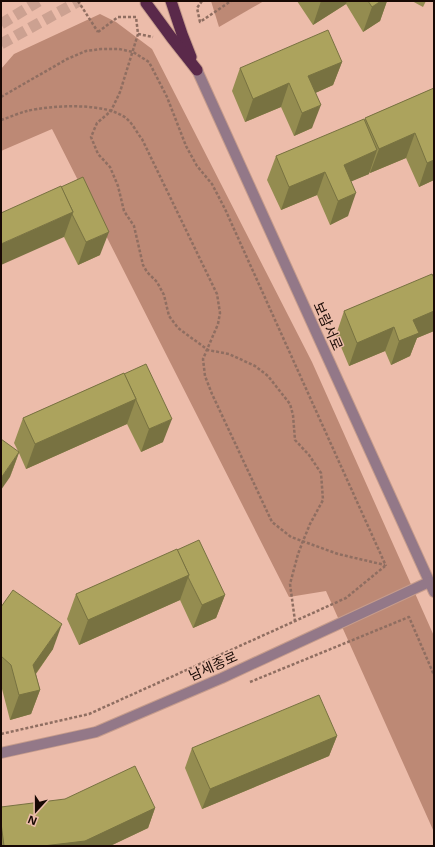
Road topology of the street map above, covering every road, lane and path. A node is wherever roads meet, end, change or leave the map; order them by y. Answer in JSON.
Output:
{"nodes":[{"id":1,"x":78,"y":1,"type":"edge"},
{"id":2,"x":171,"y":1,"type":"edge"},
{"id":3,"x":202,"y":1,"type":"edge"},
{"id":4,"x":231,"y":1,"type":"edge"},
{"id":5,"x":146,"y":3,"type":"dead end"},
{"id":6,"x":133,"y":52,"type":"junction"},
{"id":7,"x":197,"y":70,"type":"junction"},
{"id":8,"x":1,"y":97,"type":"edge"},
{"id":9,"x":111,"y":111,"type":"junction"},
{"id":10,"x":1,"y":120,"type":"edge"},
{"id":11,"x":208,"y":350,"type":"junction"},
{"id":12,"x":302,"y":541,"type":"junction"},
{"id":13,"x":386,"y":566,"type":"junction"},
{"id":14,"x":429,"y":582,"type":"junction"},
{"id":15,"x":434,"y":592,"type":"edge"},
{"id":16,"x":409,"y":617,"type":"dead end"},
{"id":17,"x":295,"y":621,"type":"junction"},
{"id":18,"x":434,"y":675,"type":"edge"},
{"id":19,"x":1,"y":734,"type":"edge"},
{"id":20,"x":1,"y":753,"type":"edge"}],
"edges":[{"from":1,"to":6,"type":"path","bridge":true},
{"from":2,"to":7,"type":"highway"},
{"from":3,"to":4,"type":"path"},
{"from":5,"to":7,"type":"highway"},
{"from":6,"to":8,"type":"path"},
{"from":6,"to":9,"type":"path"},
{"from":6,"to":13,"type":"path"},
{"from":7,"to":14,"type":"street","name":"보람서로"},
{"from":9,"to":10,"type":"path"},
{"from":9,"to":11,"type":"path"},
{"from":9,"to":11,"type":"path"},
{"from":11,"to":12,"type":"path"},
{"from":11,"to":12,"type":"path"},
{"from":12,"to":13,"type":"path"},
{"from":12,"to":17,"type":"path"},
{"from":13,"to":17,"type":"path"},
{"from":14,"to":15,"type":"street","name":"보람서로"},
{"from":14,"to":20,"type":"street","name":"남세종로"},
{"from":16,"to":18,"type":"path"},
{"from":17,"to":19,"type":"path"}]}
